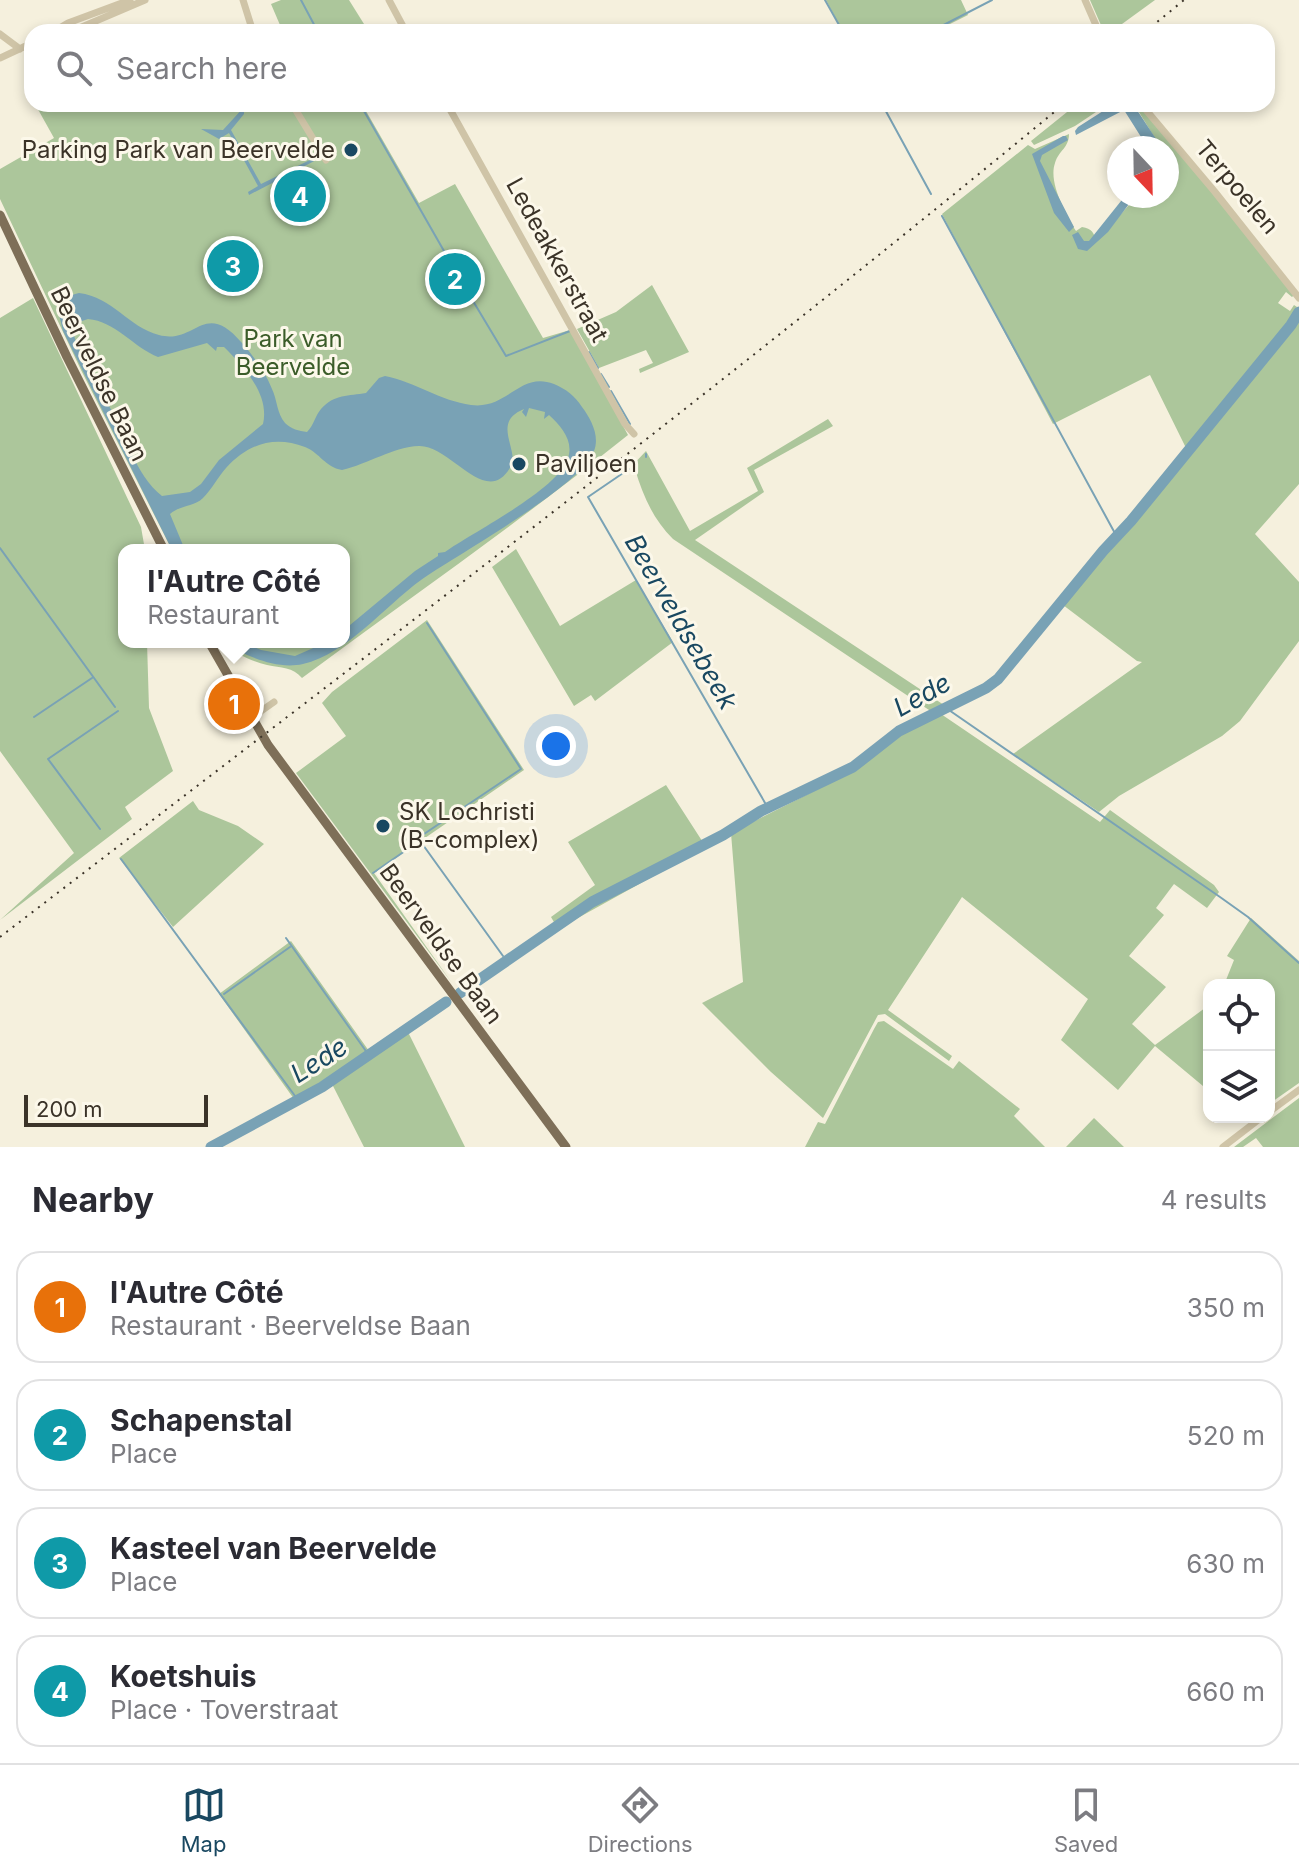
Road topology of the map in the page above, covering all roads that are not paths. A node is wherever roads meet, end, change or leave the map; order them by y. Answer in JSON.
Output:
{"nodes":[{"id":1,"x":130,"y":0,"type":"edge"},
{"id":2,"x":145,"y":0,"type":"edge"},
{"id":3,"x":243,"y":0,"type":"edge"},
{"id":4,"x":389,"y":0,"type":"edge"},
{"id":5,"x":1085,"y":0,"type":"edge"},
{"id":6,"x":66,"y":24,"type":"edge"},
{"id":7,"x":89,"y":24,"type":"edge"},
{"id":8,"x":250,"y":24,"type":"edge"},
{"id":9,"x":402,"y":24,"type":"edge"},
{"id":10,"x":1096,"y":24,"type":"edge"},
{"id":11,"x":0,"y":34,"type":"edge"},
{"id":12,"x":24,"y":47,"type":"edge"},
{"id":13,"x":20,"y":49,"type":"junction"},
{"id":14,"x":0,"y":58,"type":"edge"},
{"id":15,"x":297,"y":112,"type":"edge"},
{"id":16,"x":451,"y":112,"type":"edge"},
{"id":17,"x":1148,"y":112,"type":"edge"},
{"id":18,"x":326,"y":160,"type":"dead end"},
{"id":19,"x":0,"y":215,"type":"edge"},
{"id":20,"x":1299,"y":298,"type":"edge"},
{"id":21,"x":634,"y":434,"type":"dead end"},
{"id":22,"x":161,"y":544,"type":"edge"},
{"id":23,"x":212,"y":648,"type":"edge"},
{"id":24,"x":274,"y":702,"type":"dead end"},
{"id":25,"x":251,"y":718,"type":"junction"},
{"id":26,"x":1299,"y":1090,"type":"edge"},
{"id":27,"x":1275,"y":1108,"type":"edge"},
{"id":28,"x":1254,"y":1123,"type":"edge"},
{"id":29,"x":566,"y":1147,"type":"edge"},
{"id":30,"x":1223,"y":1147,"type":"edge"}],
"edges":[{"from":1,"to":6,"type":"street"},
{"from":2,"to":7,"type":"street"},
{"from":3,"to":8,"type":"street"},
{"from":4,"to":9,"type":"street"},
{"from":5,"to":10,"type":"street"},
{"from":11,"to":13,"type":"street"},
{"from":12,"to":13,"type":"street"},
{"from":13,"to":14,"type":"street"},
{"from":15,"to":18,"type":"street"},
{"from":16,"to":21,"type":"street","name":"Ledeakkerstraat"},
{"from":17,"to":20,"type":"street","name":"Terpoelen"},
{"from":19,"to":22,"type":"main road","name":"Beerveldse Baan"},
{"from":23,"to":25,"type":"main road","name":"Beerveldse Baan"},
{"from":24,"to":25,"type":"street"},
{"from":25,"to":29,"type":"main road","name":"Beerveldse Baan"},
{"from":26,"to":27,"type":"street"},
{"from":28,"to":30,"type":"street"}]}
